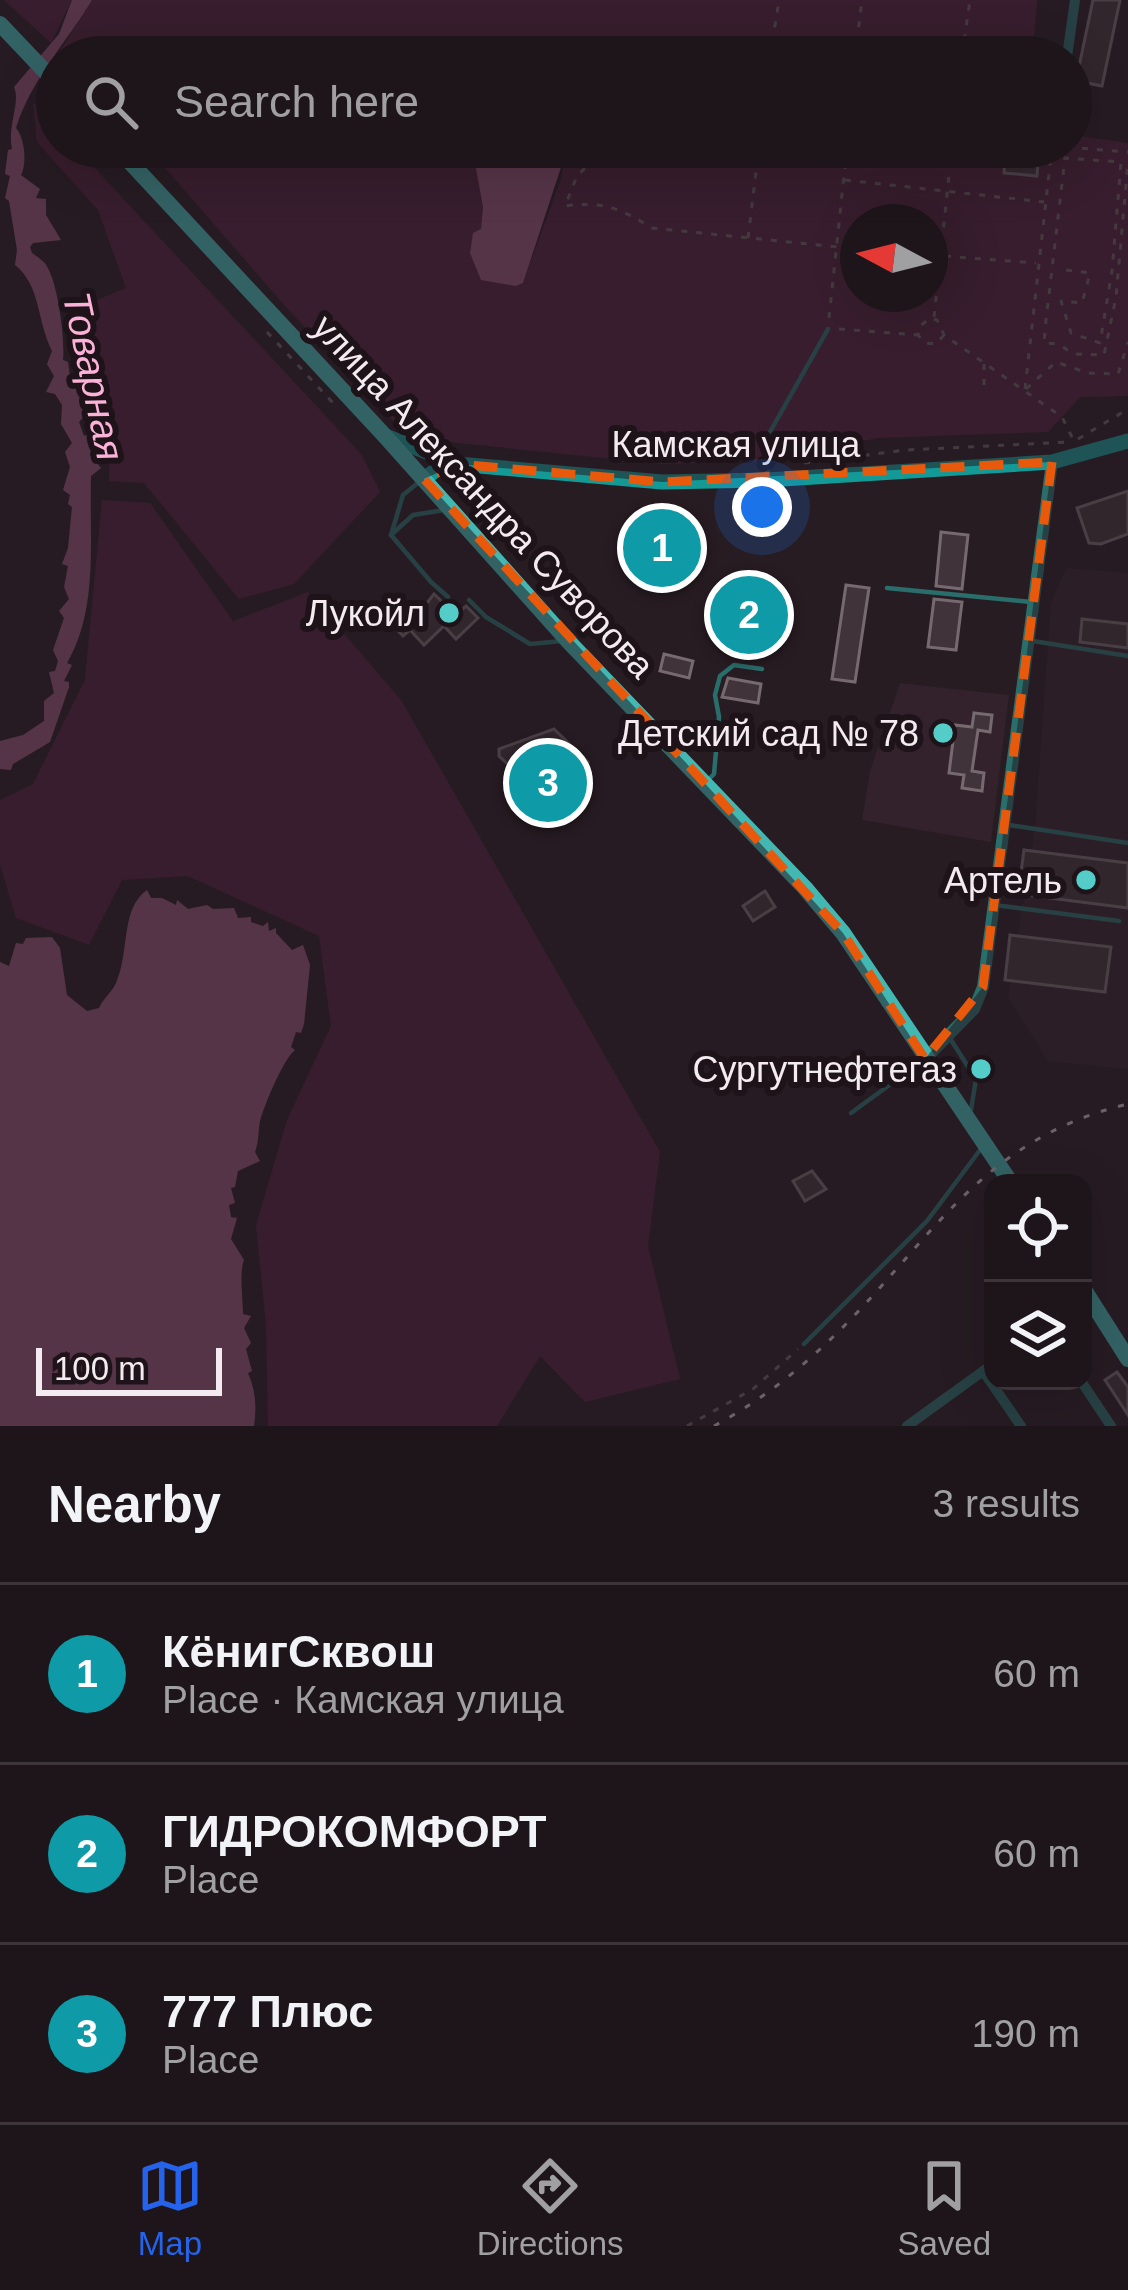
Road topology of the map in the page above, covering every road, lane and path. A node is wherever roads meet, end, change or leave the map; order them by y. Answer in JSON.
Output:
{"nodes":[{"id":1,"x":778,"y":0,"type":"edge"},
{"id":2,"x":862,"y":0,"type":"edge"},
{"id":3,"x":970,"y":0,"type":"edge"},
{"id":4,"x":1075,"y":0,"type":"edge"},
{"id":5,"x":0,"y":25,"type":"edge"},
{"id":6,"x":773,"y":36,"type":"edge"},
{"id":7,"x":858,"y":36,"type":"edge"},
{"id":8,"x":966,"y":36,"type":"edge"},
{"id":9,"x":1070,"y":36,"type":"edge"},
{"id":10,"x":36,"y":66,"type":"edge"},
{"id":11,"x":1092,"y":149,"type":"edge"},
{"id":12,"x":1128,"y":152,"type":"edge"},
{"id":13,"x":1092,"y":160,"type":"edge"},
{"id":14,"x":1128,"y":162,"type":"edge"},
{"id":15,"x":136,"y":168,"type":"edge"},
{"id":16,"x":586,"y":168,"type":"edge"},
{"id":17,"x":757,"y":168,"type":"edge"},
{"id":18,"x":844,"y":168,"type":"edge"},
{"id":19,"x":948,"y":168,"type":"edge"},
{"id":20,"x":1050,"y":168,"type":"edge"},
{"id":21,"x":1065,"y":168,"type":"edge"},
{"id":22,"x":843,"y":180,"type":"junction"},
{"id":23,"x":944,"y":191,"type":"junction"},
{"id":24,"x":1046,"y":202,"type":"junction"},
{"id":25,"x":943,"y":204,"type":"edge"},
{"id":26,"x":748,"y":240,"type":"junction"},
{"id":27,"x":836,"y":247,"type":"junction"},
{"id":28,"x":840,"y":247,"type":"edge"},
{"id":29,"x":948,"y":257,"type":"edge"},
{"id":30,"x":1039,"y":263,"type":"junction"},
{"id":31,"x":1066,"y":271,"type":"dead end"},
{"id":32,"x":934,"y":312,"type":"edge"},
{"id":33,"x":933,"y":319,"type":"junction"},
{"id":34,"x":828,"y":328,"type":"junction"},
{"id":35,"x":918,"y":335,"type":"junction"},
{"id":36,"x":944,"y":335,"type":"junction"},
{"id":37,"x":1128,"y":342,"type":"edge"},
{"id":38,"x":984,"y":362,"type":"junction"},
{"id":39,"x":1025,"y":391,"type":"junction"},
{"id":40,"x":984,"y":393,"type":"dead end"},
{"id":41,"x":384,"y":435,"type":"junction"},
{"id":42,"x":1128,"y":441,"type":"edge"},
{"id":43,"x":1080,"y":457,"type":"junction"},
{"id":44,"x":1052,"y":462,"type":"junction"},
{"id":45,"x":458,"y":464,"type":"junction"},
{"id":46,"x":424,"y":478,"type":"junction"},
{"id":47,"x":767,"y":480,"type":"junction"},
{"id":48,"x":449,"y":510,"type":"junction"},
{"id":49,"x":391,"y":535,"type":"junction"},
{"id":50,"x":887,"y":588,"type":"dead end"},
{"id":51,"x":448,"y":597,"type":"dead end"},
{"id":52,"x":469,"y":600,"type":"dead end"},
{"id":53,"x":1034,"y":603,"type":"junction"},
{"id":54,"x":568,"y":640,"type":"junction"},
{"id":55,"x":1029,"y":640,"type":"junction"},
{"id":56,"x":1128,"y":656,"type":"edge"},
{"id":57,"x":762,"y":669,"type":"dead end"},
{"id":58,"x":705,"y":783,"type":"junction"},
{"id":59,"x":1005,"y":825,"type":"junction"},
{"id":60,"x":1128,"y":844,"type":"edge"},
{"id":61,"x":995,"y":905,"type":"junction"},
{"id":62,"x":1119,"y":921,"type":"dead end"},
{"id":63,"x":950,"y":1036,"type":"junction"},
{"id":64,"x":925,"y":1059,"type":"junction"},
{"id":65,"x":851,"y":1113,"type":"dead end"},
{"id":66,"x":967,"y":1121,"type":"junction"},
{"id":67,"x":983,"y":1145,"type":"junction"},
{"id":68,"x":1005,"y":1174,"type":"edge"},
{"id":69,"x":1092,"y":1302,"type":"edge"},
{"id":70,"x":804,"y":1344,"type":"joint"},
{"id":71,"x":1128,"y":1359,"type":"edge"},
{"id":72,"x":984,"y":1370,"type":"edge"},
{"id":73,"x":1001,"y":1390,"type":"edge"},
{"id":74,"x":1087,"y":1390,"type":"edge"},
{"id":75,"x":687,"y":1426,"type":"edge"},
{"id":76,"x":907,"y":1426,"type":"edge"},
{"id":77,"x":1021,"y":1426,"type":"edge"},
{"id":78,"x":1111,"y":1426,"type":"edge"}],
"edges":[{"from":1,"to":6,"type":"path"},
{"from":2,"to":7,"type":"path"},
{"from":3,"to":8,"type":"path"},
{"from":4,"to":9,"type":"street"},
{"from":5,"to":10,"type":"main road"},
{"from":11,"to":12,"type":"path"},
{"from":13,"to":31,"type":"path"},
{"from":14,"to":21,"type":"path"},
{"from":15,"to":41,"type":"main road","name":"улица Александра Суворова"},
{"from":16,"to":26,"type":"path"},
{"from":17,"to":26,"type":"path"},
{"from":18,"to":22,"type":"path"},
{"from":19,"to":23,"type":"path"},
{"from":20,"to":24,"type":"path"},
{"from":22,"to":23,"type":"path"},
{"from":22,"to":27,"type":"path"},
{"from":23,"to":24,"type":"path"},
{"from":23,"to":25,"type":"path"},
{"from":24,"to":30,"type":"path"},
{"from":26,"to":27,"type":"path"},
{"from":27,"to":28,"type":"path"},
{"from":27,"to":34,"type":"path"},
{"from":29,"to":30,"type":"path"},
{"from":30,"to":39,"type":"path"},
{"from":32,"to":33,"type":"path"},
{"from":33,"to":35,"type":"path"},
{"from":33,"to":36,"type":"path"},
{"from":34,"to":35,"type":"path"},
{"from":34,"to":47,"type":"lane"},
{"from":35,"to":36,"type":"path"},
{"from":36,"to":38,"type":"path"},
{"from":37,"to":39,"type":"path"},
{"from":38,"to":39,"type":"path"},
{"from":38,"to":40,"type":"path"},
{"from":39,"to":43,"type":"path"},
{"from":41,"to":45,"type":"main road"},
{"from":41,"to":46,"type":"main road","name":"улица Александра Суворова"},
{"from":42,"to":43,"type":"main road","name":"Камская улица"},
{"from":43,"to":44,"type":"main road","name":"Камская улица"},
{"from":44,"to":47,"type":"main road","name":"Камская улица"},
{"from":44,"to":53,"type":"street"},
{"from":45,"to":46,"type":"main road","name":"Камская улица"},
{"from":45,"to":47,"type":"main road","name":"Камская улица"},
{"from":46,"to":48,"type":"main road","name":"улица Александра Суворова"},
{"from":46,"to":49,"type":"lane"},
{"from":48,"to":49,"type":"lane"},
{"from":48,"to":54,"type":"main road","name":"улица Александра Суворова"},
{"from":49,"to":51,"type":"lane"},
{"from":50,"to":53,"type":"lane"},
{"from":52,"to":54,"type":"lane"},
{"from":53,"to":55,"type":"street"},
{"from":54,"to":58,"type":"main road","name":"улица Александра Суворова"},
{"from":55,"to":56,"type":"lane"},
{"from":55,"to":59,"type":"street"},
{"from":57,"to":58,"type":"lane"},
{"from":58,"to":64,"type":"main road","name":"улица Александра Суворова"},
{"from":59,"to":60,"type":"lane"},
{"from":59,"to":61,"type":"street"},
{"from":61,"to":62,"type":"lane"},
{"from":61,"to":63,"type":"street"},
{"from":63,"to":64,"type":"street"},
{"from":63,"to":66,"type":"lane"},
{"from":64,"to":65,"type":"lane"},
{"from":64,"to":66,"type":"main road","name":"улица Александра Суворова"},
{"from":66,"to":67,"type":"main road","name":"улица Александра Суворова"},
{"from":67,"to":68,"type":"main road","name":"улица Александра Суворова"},
{"from":67,"to":70,"type":"lane"},
{"from":69,"to":71,"type":"main road"},
{"from":70,"to":75,"type":"path"},
{"from":72,"to":76,"type":"street"},
{"from":73,"to":77,"type":"street"},
{"from":74,"to":78,"type":"street"}]}
